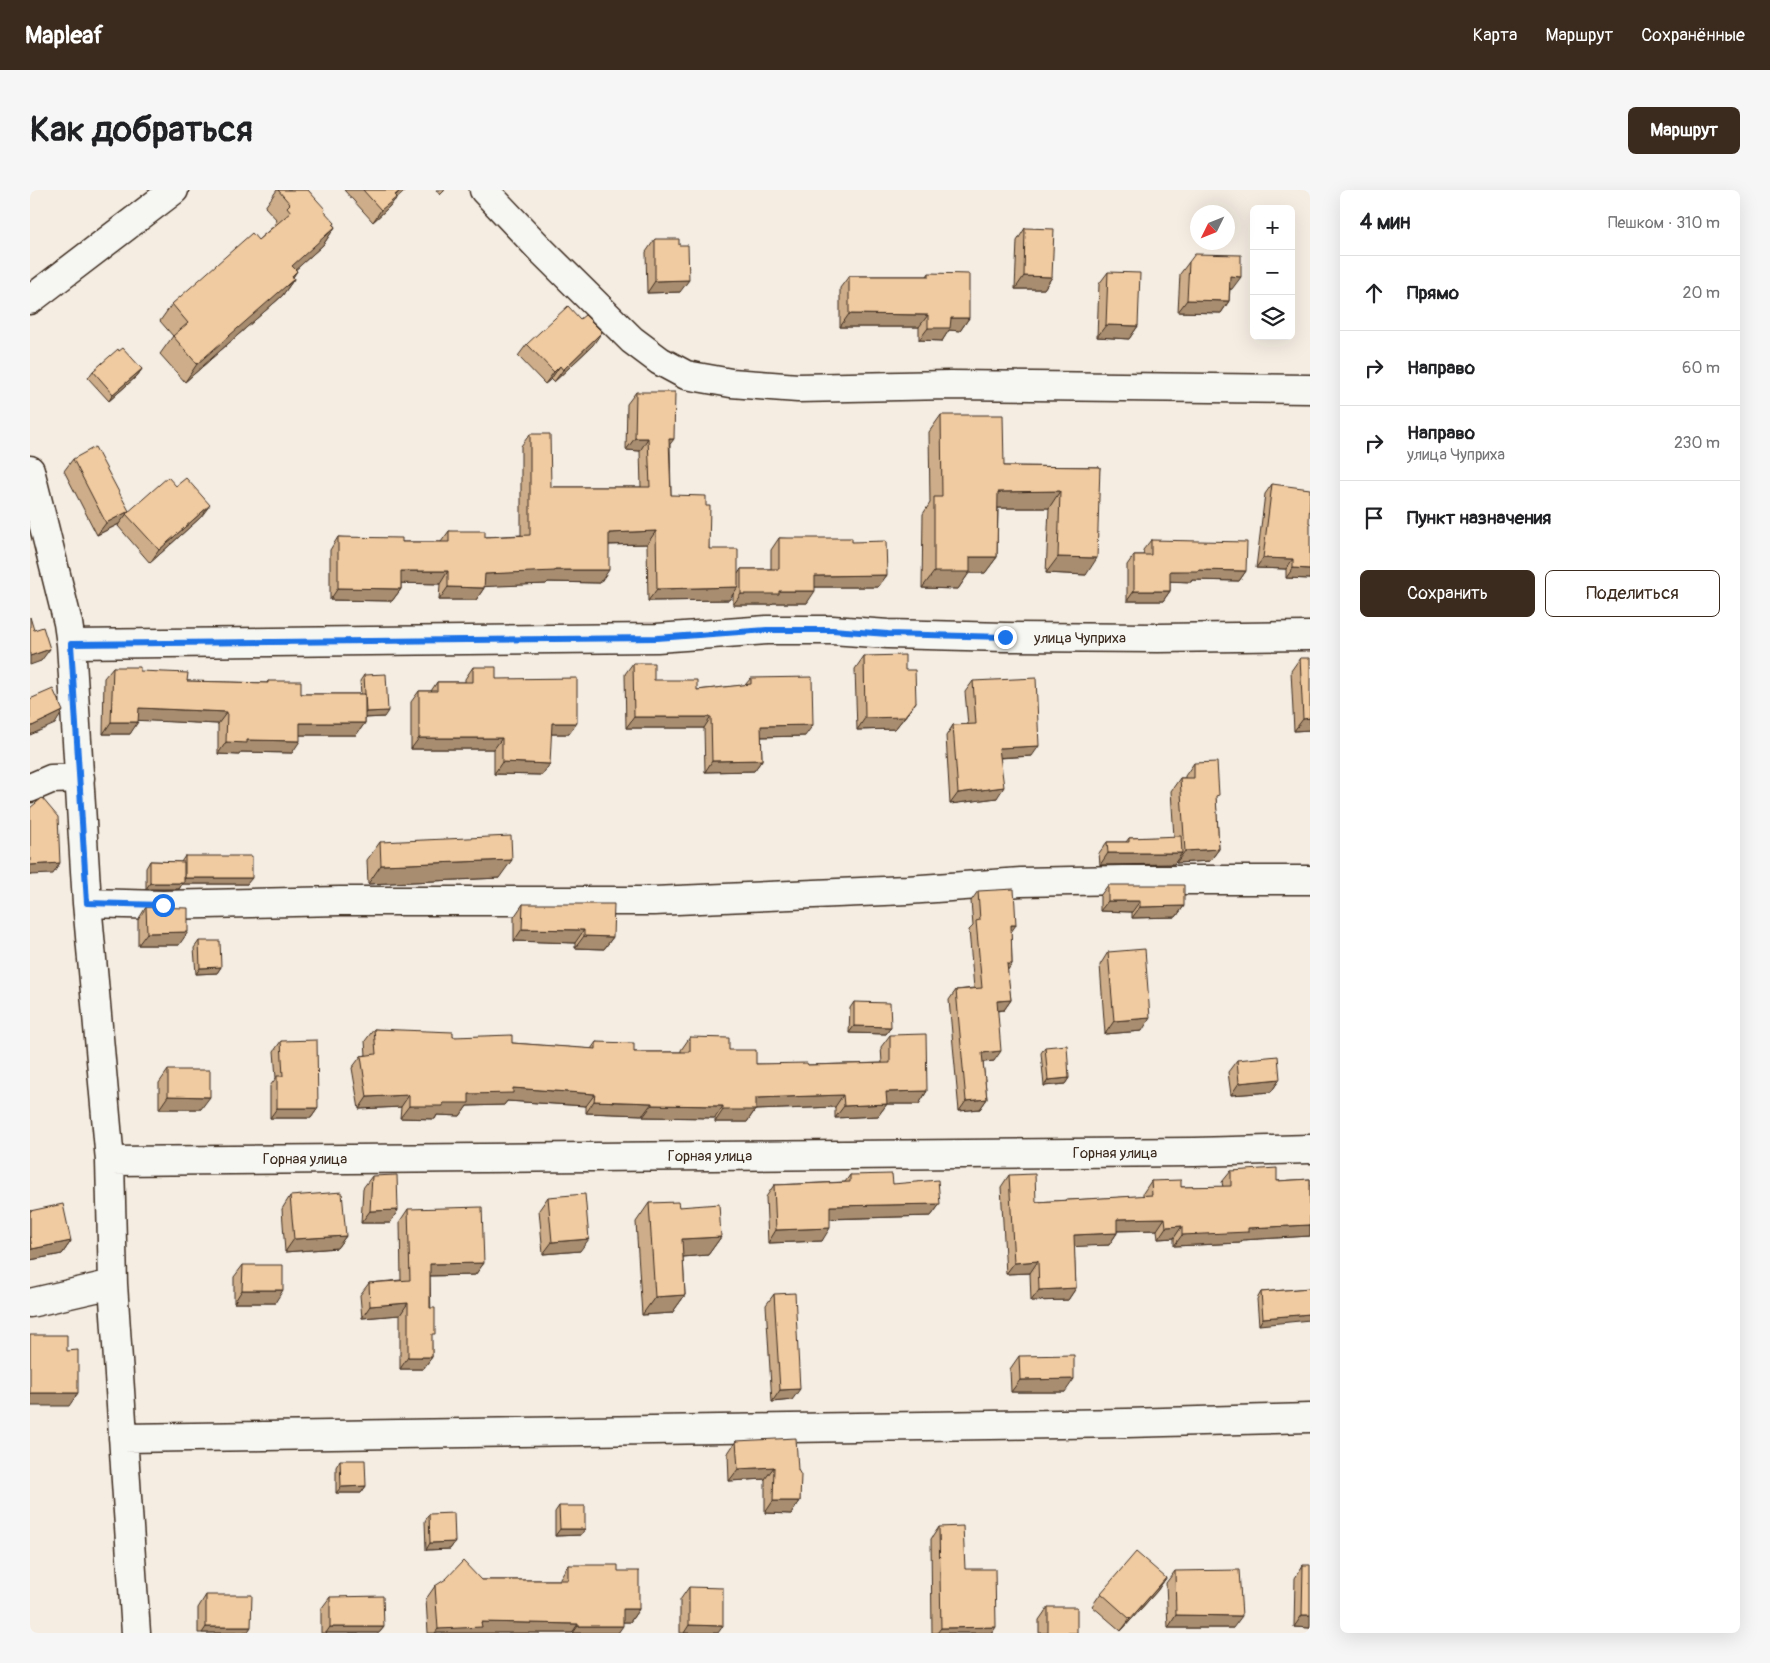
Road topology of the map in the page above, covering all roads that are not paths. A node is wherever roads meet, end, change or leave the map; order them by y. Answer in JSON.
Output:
{"nodes":[{"id":1,"x":174,"y":190,"type":"edge"},
{"id":2,"x":484,"y":190,"type":"edge"},
{"id":3,"x":30,"y":300,"type":"edge"},
{"id":4,"x":1310,"y":388,"type":"edge"},
{"id":5,"x":30,"y":470,"type":"edge"},
{"id":6,"x":1310,"y":636,"type":"edge"},
{"id":7,"x":71,"y":644,"type":"junction"},
{"id":8,"x":80,"y":778,"type":"junction"},
{"id":9,"x":30,"y":788,"type":"edge"},
{"id":10,"x":1310,"y":880,"type":"edge"},
{"id":11,"x":87,"y":903,"type":"junction"},
{"id":12,"x":1310,"y":1149,"type":"edge"},
{"id":13,"x":110,"y":1160,"type":"junction"},
{"id":14,"x":113,"y":1284,"type":"junction"},
{"id":15,"x":30,"y":1303,"type":"edge"},
{"id":16,"x":1310,"y":1418,"type":"edge"},
{"id":17,"x":123,"y":1438,"type":"junction"},
{"id":18,"x":136,"y":1633,"type":"edge"}],
"edges":[{"from":1,"to":3,"type":"street"},
{"from":2,"to":4,"type":"street"},
{"from":5,"to":7,"type":"street"},
{"from":6,"to":7,"type":"street","name":"улица Чуприха"},
{"from":7,"to":8,"type":"street"},
{"from":8,"to":9,"type":"street"},
{"from":8,"to":11,"type":"street"},
{"from":10,"to":11,"type":"street"},
{"from":11,"to":13,"type":"street"},
{"from":12,"to":13,"type":"street","name":"Горная улица"},
{"from":13,"to":14,"type":"street"},
{"from":14,"to":15,"type":"street"},
{"from":14,"to":17,"type":"street"},
{"from":16,"to":17,"type":"street"},
{"from":17,"to":18,"type":"street"}]}
